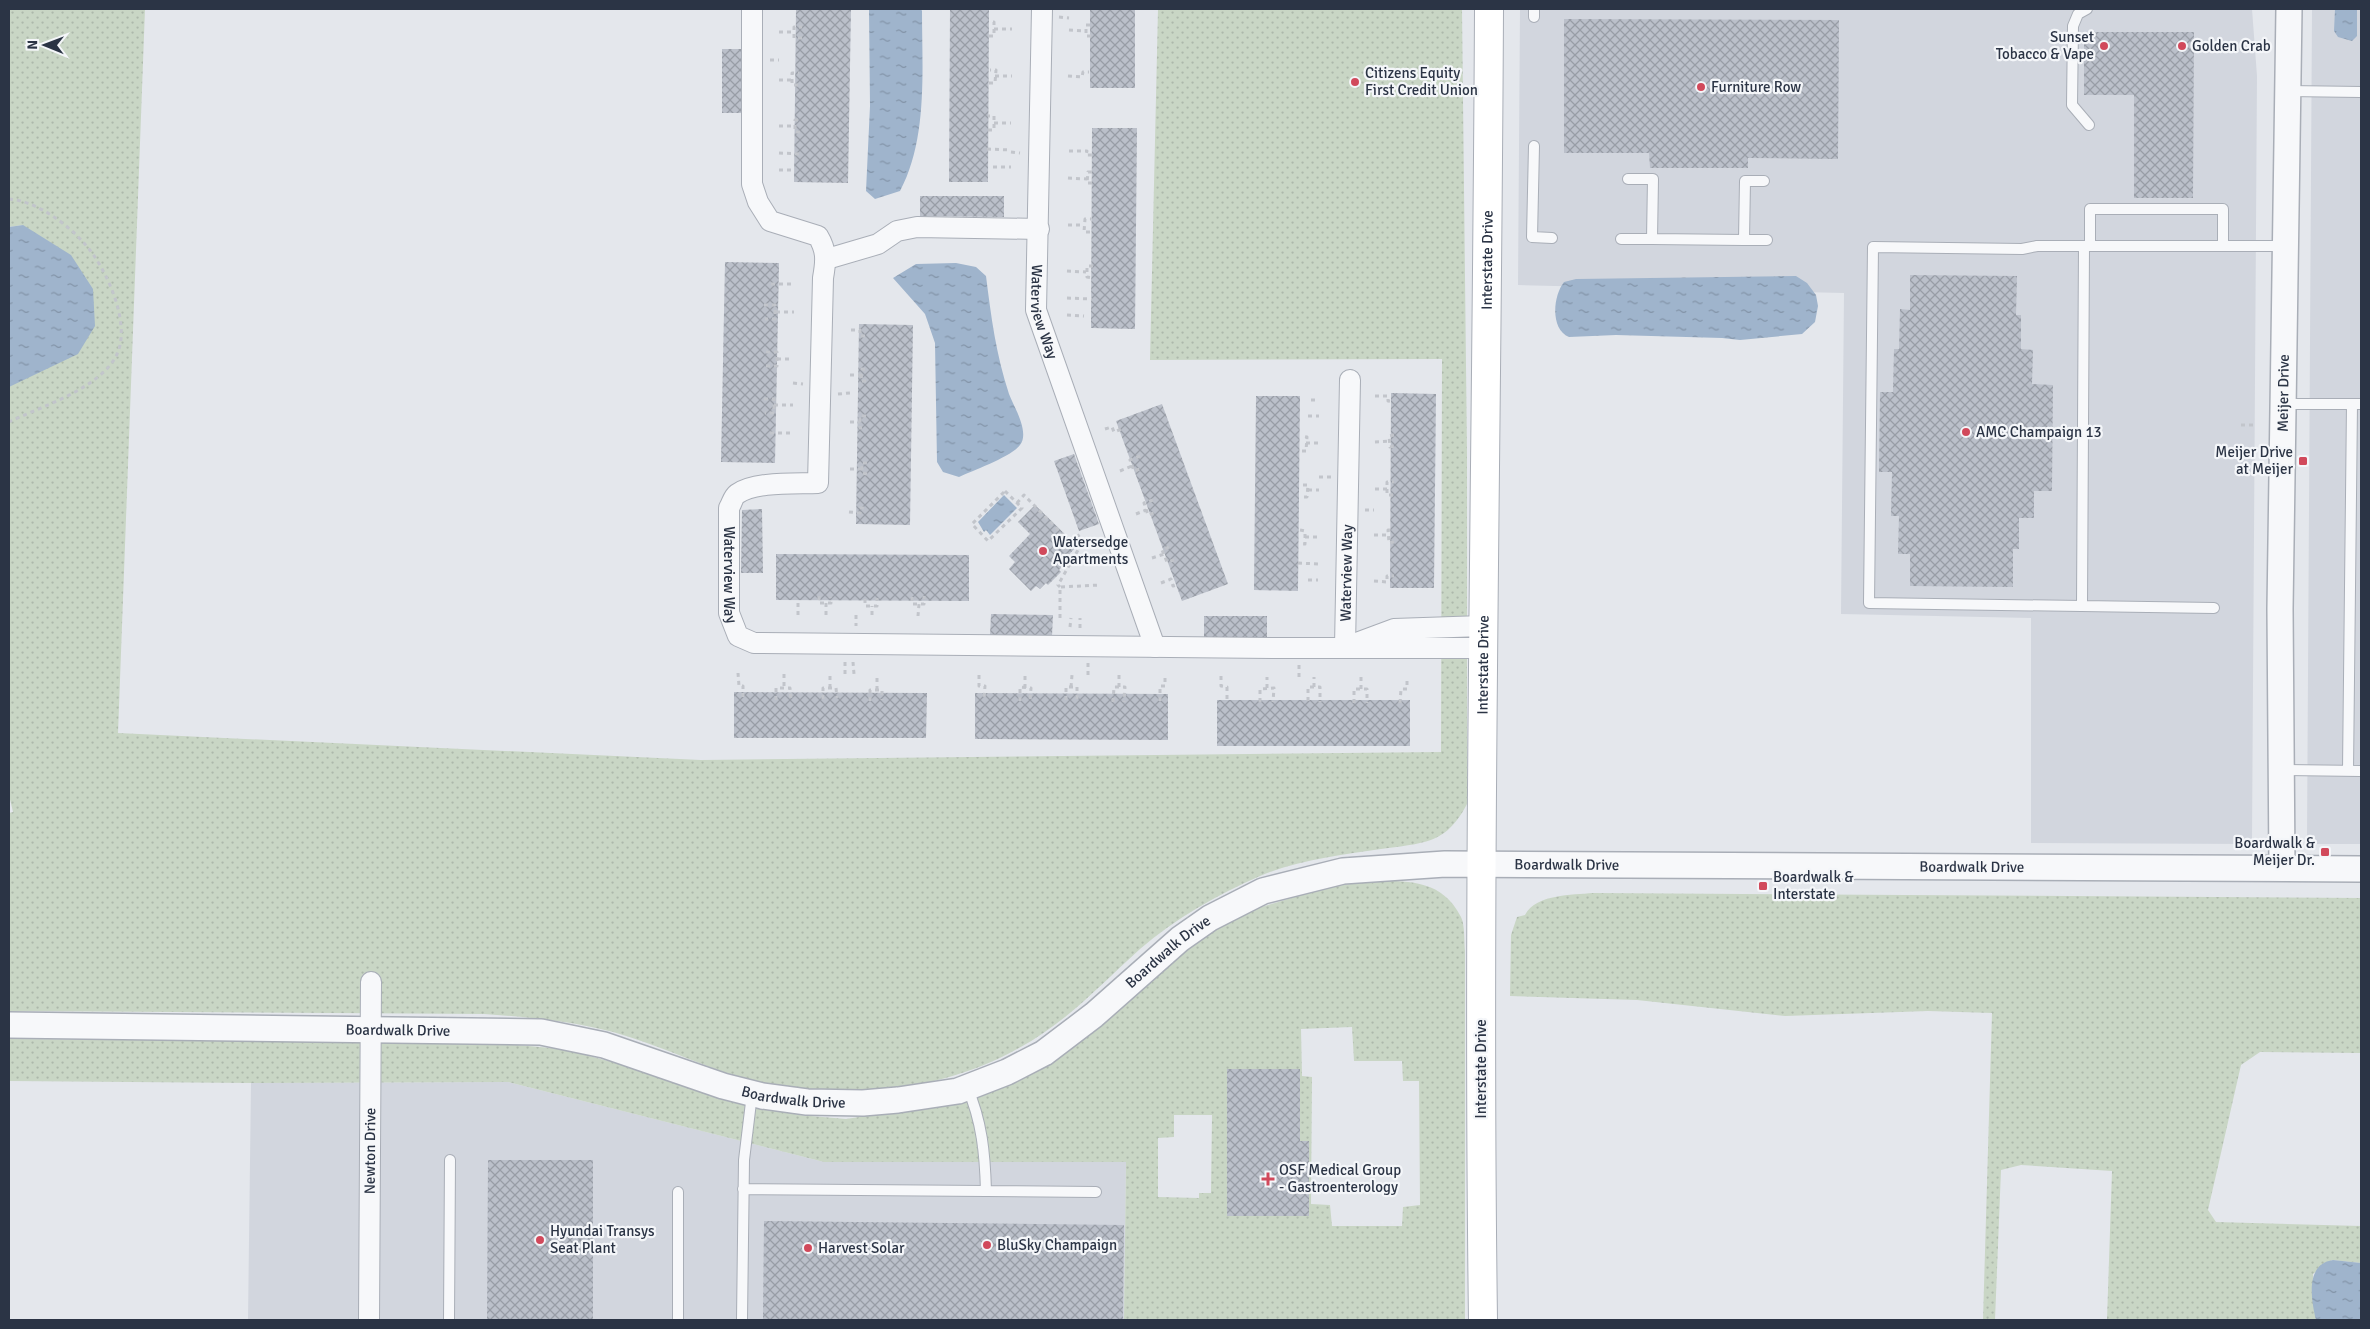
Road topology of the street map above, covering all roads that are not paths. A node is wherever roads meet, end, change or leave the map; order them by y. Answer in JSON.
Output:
{"nodes":[{"id":1,"x":752,"y":9,"type":"edge"},
{"id":2,"x":1042,"y":9,"type":"edge"},
{"id":3,"x":1489,"y":9,"type":"edge"},
{"id":4,"x":2087,"y":9,"type":"edge"},
{"id":5,"x":2288,"y":9,"type":"edge"},
{"id":6,"x":2287,"y":91,"type":"junction"},
{"id":7,"x":2361,"y":92,"type":"edge"},
{"id":8,"x":2089,"y":126,"type":"dead end"},
{"id":9,"x":1534,"y":146,"type":"dead end"},
{"id":10,"x":1628,"y":179,"type":"dead end"},
{"id":11,"x":1764,"y":181,"type":"dead end"},
{"id":12,"x":1039,"y":229,"type":"junction"},
{"id":13,"x":1552,"y":238,"type":"dead end"},
{"id":14,"x":1621,"y":239,"type":"dead end"},
{"id":15,"x":1652,"y":239,"type":"junction"},
{"id":16,"x":1744,"y":240,"type":"junction"},
{"id":17,"x":1767,"y":240,"type":"dead end"},
{"id":18,"x":2087,"y":246,"type":"junction"},
{"id":19,"x":2223,"y":246,"type":"junction"},
{"id":20,"x":2284,"y":246,"type":"junction"},
{"id":21,"x":827,"y":259,"type":"junction"},
{"id":22,"x":1350,"y":380,"type":"dead end"},
{"id":23,"x":2284,"y":404,"type":"junction"},
{"id":24,"x":2357,"y":404,"type":"edge"},
{"id":25,"x":2356,"y":493,"type":"edge"},
{"id":26,"x":2082,"y":606,"type":"junction"},
{"id":27,"x":2214,"y":608,"type":"dead end"},
{"id":28,"x":1483,"y":637,"type":"junction"},
{"id":29,"x":1155,"y":647,"type":"junction"},
{"id":30,"x":1345,"y":647,"type":"junction"},
{"id":31,"x":2281,"y":770,"type":"junction"},
{"id":32,"x":2348,"y":771,"type":"junction"},
{"id":33,"x":2361,"y":771,"type":"edge"},
{"id":34,"x":1482,"y":864,"type":"junction"},
{"id":35,"x":2282,"y":868,"type":"junction"},
{"id":36,"x":2361,"y":869,"type":"edge"},
{"id":37,"x":370,"y":982,"type":"dead end"},
{"id":38,"x":9,"y":1025,"type":"edge"},
{"id":39,"x":370,"y":1030,"type":"junction"},
{"id":40,"x":967,"y":1087,"type":"junction"},
{"id":41,"x":752,"y":1094,"type":"junction"},
{"id":42,"x":450,"y":1160,"type":"dead end"},
{"id":43,"x":743,"y":1189,"type":"junction"},
{"id":44,"x":986,"y":1191,"type":"junction"},
{"id":45,"x":678,"y":1192,"type":"dead end"},
{"id":46,"x":1096,"y":1192,"type":"dead end"},
{"id":47,"x":369,"y":1320,"type":"edge"},
{"id":48,"x":449,"y":1320,"type":"edge"},
{"id":49,"x":678,"y":1320,"type":"edge"},
{"id":50,"x":742,"y":1320,"type":"edge"},
{"id":51,"x":1482,"y":1320,"type":"edge"}],
"edges":[{"from":1,"to":21,"type":"street"},
{"from":2,"to":12,"type":"street","name":"Waterview Way"},
{"from":3,"to":28,"type":"main road","name":"Interstate Drive"},
{"from":4,"to":8,"type":"lane"},
{"from":5,"to":6,"type":"street","name":"Meijer Drive"},
{"from":6,"to":7,"type":"lane"},
{"from":6,"to":20,"type":"street","name":"Meijer Drive"},
{"from":9,"to":13,"type":"lane"},
{"from":10,"to":15,"type":"lane"},
{"from":11,"to":16,"type":"lane"},
{"from":12,"to":21,"type":"street"},
{"from":12,"to":29,"type":"street","name":"Waterview Way"},
{"from":14,"to":15,"type":"lane"},
{"from":15,"to":16,"type":"lane"},
{"from":16,"to":17,"type":"lane"},
{"from":18,"to":19,"type":"lane"},
{"from":18,"to":19,"type":"lane"},
{"from":18,"to":26,"type":"lane"},
{"from":18,"to":26,"type":"lane"},
{"from":19,"to":20,"type":"lane"},
{"from":20,"to":23,"type":"street","name":"Meijer Drive"},
{"from":21,"to":29,"type":"street","name":"Waterview Way"},
{"from":22,"to":30,"type":"street","name":"Waterview Way"},
{"from":23,"to":24,"type":"lane"},
{"from":23,"to":31,"type":"street","name":"Meijer Drive"},
{"from":24,"to":25,"type":"lane"},
{"from":25,"to":32,"type":"lane"},
{"from":26,"to":27,"type":"lane"},
{"from":28,"to":30,"type":"street","name":"Waterview Way"},
{"from":28,"to":34,"type":"main road","name":"Interstate Drive"},
{"from":29,"to":30,"type":"street","name":"Waterview Way"},
{"from":31,"to":32,"type":"lane"},
{"from":31,"to":35,"type":"street","name":"Meijer Drive"},
{"from":32,"to":33,"type":"lane"},
{"from":34,"to":35,"type":"street","name":"Boardwalk Drive"},
{"from":34,"to":40,"type":"street","name":"Boardwalk Drive"},
{"from":34,"to":51,"type":"main road","name":"Interstate Drive"},
{"from":35,"to":36,"type":"street","name":"Boardwalk Drive"},
{"from":37,"to":39,"type":"street","name":"Newton Drive"},
{"from":38,"to":39,"type":"street","name":"Boardwalk Drive"},
{"from":39,"to":41,"type":"street","name":"Boardwalk Drive"},
{"from":39,"to":47,"type":"street","name":"Newton Drive"},
{"from":40,"to":41,"type":"street","name":"Boardwalk Drive"},
{"from":40,"to":44,"type":"lane"},
{"from":41,"to":43,"type":"lane"},
{"from":42,"to":48,"type":"lane"},
{"from":43,"to":44,"type":"lane"},
{"from":43,"to":50,"type":"lane"},
{"from":44,"to":46,"type":"lane"},
{"from":45,"to":49,"type":"lane"}]}
